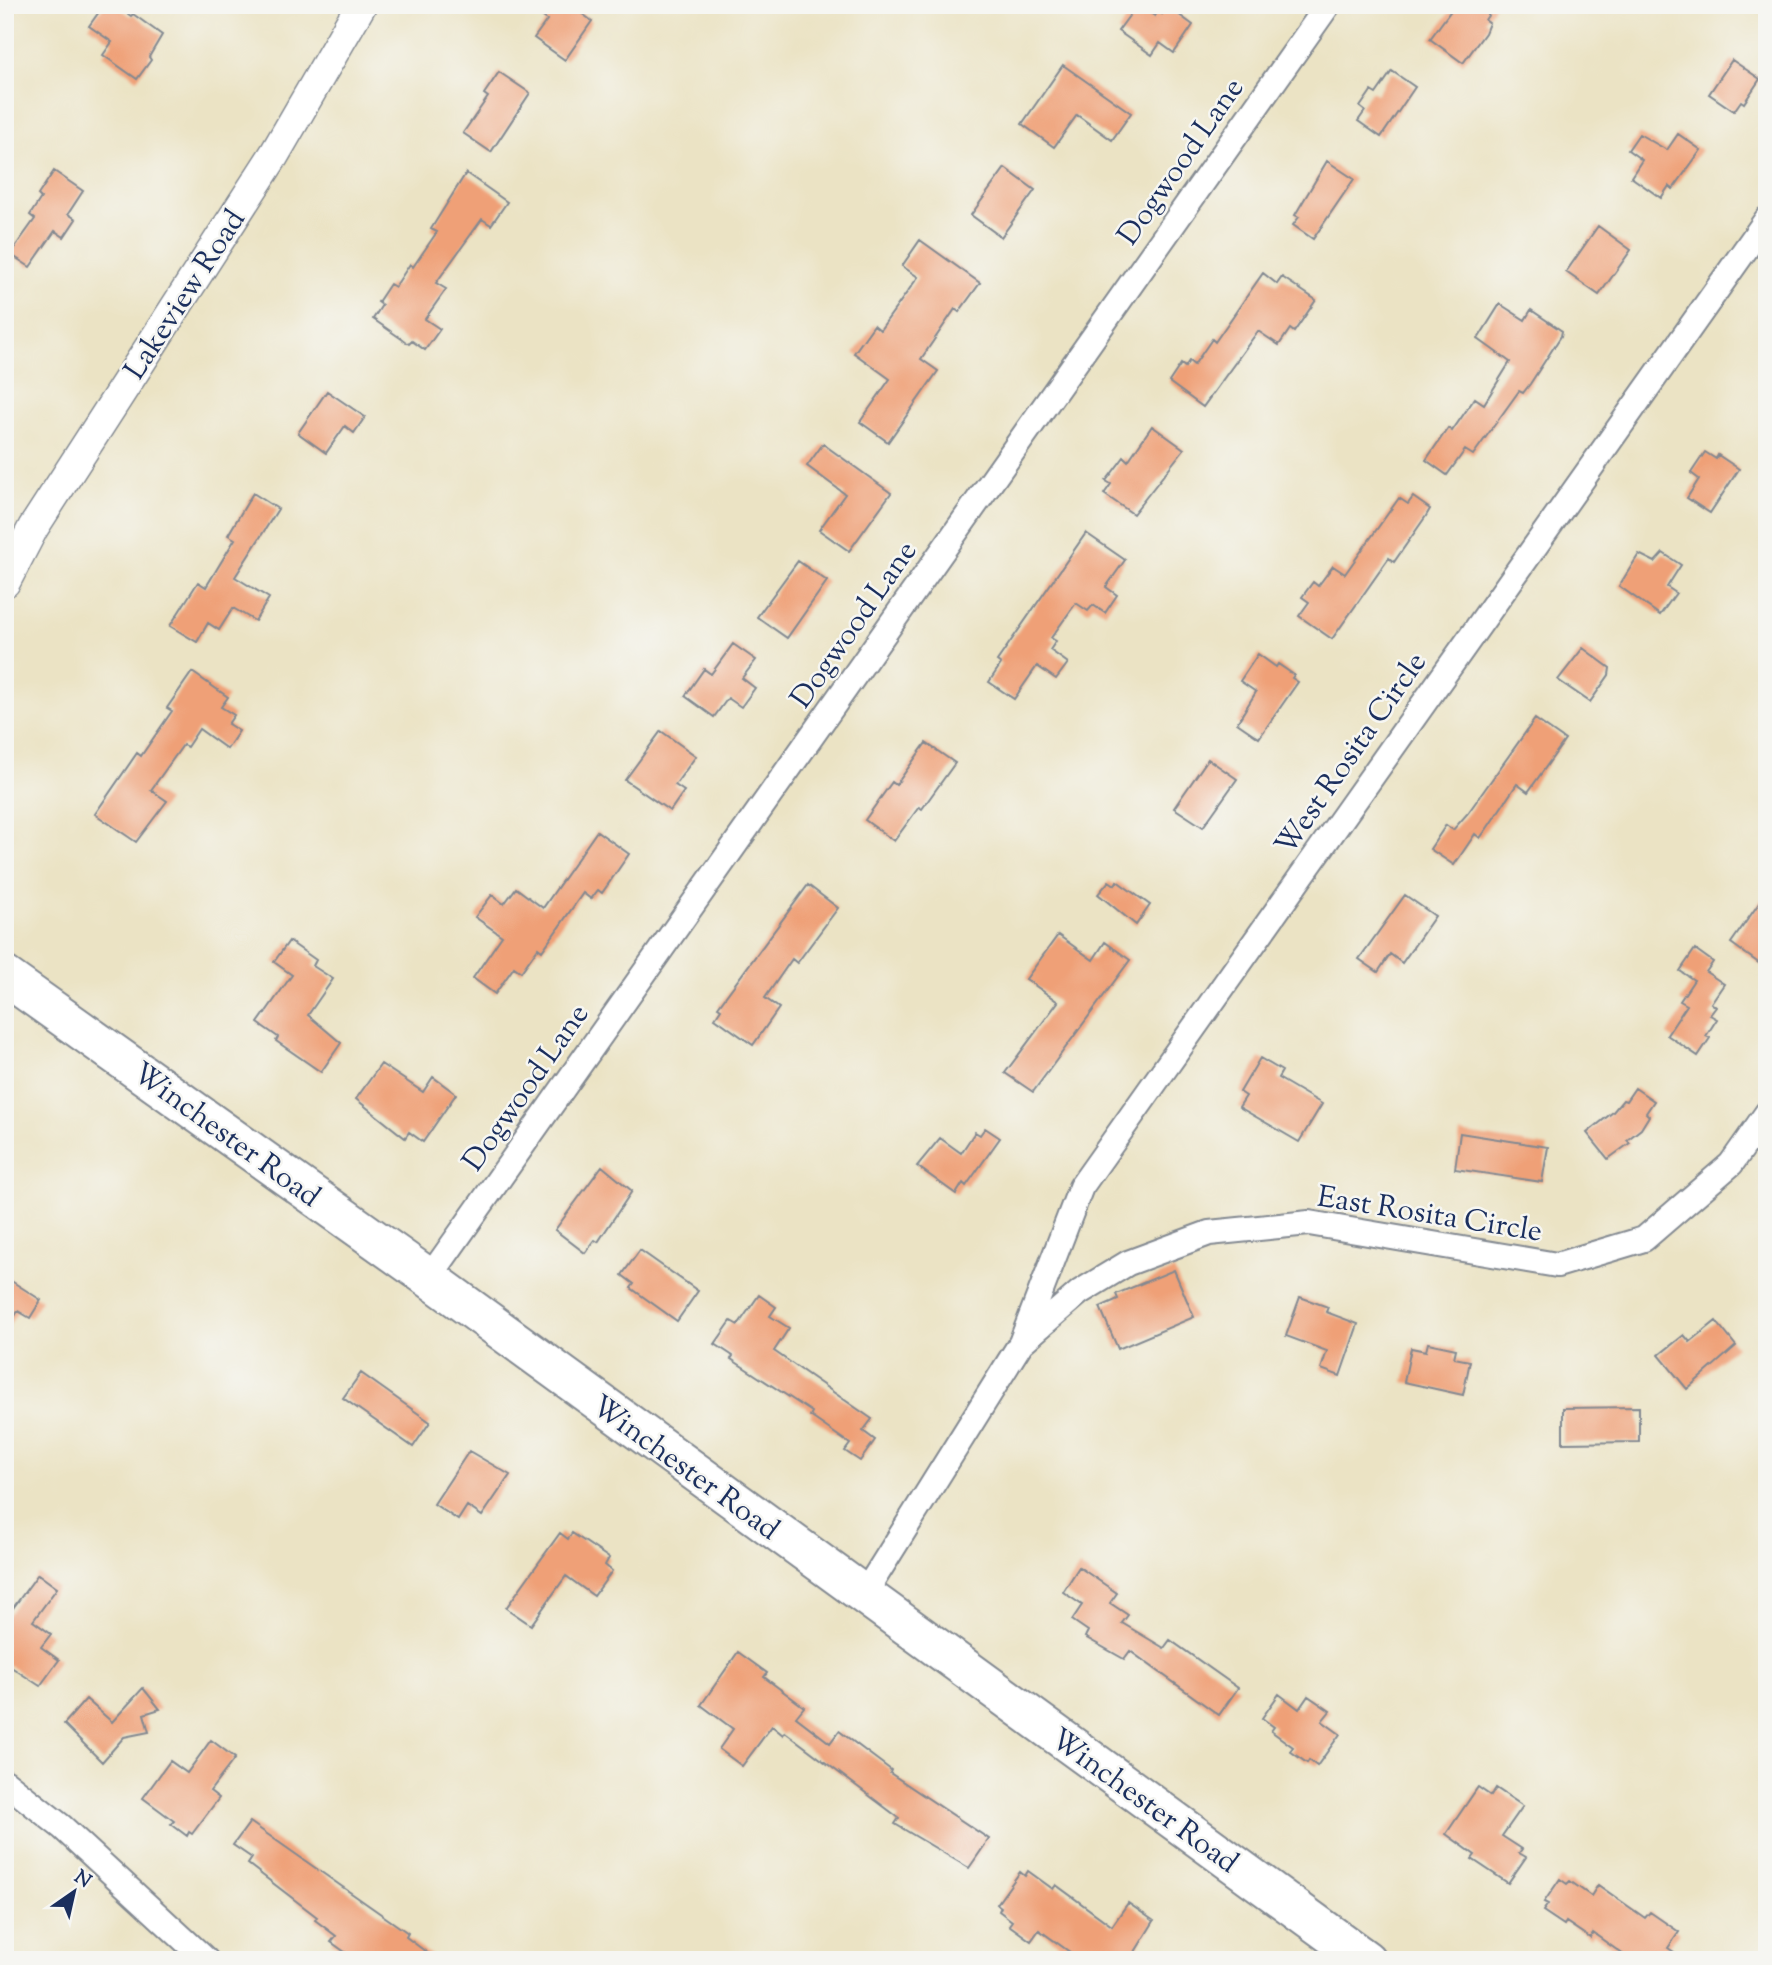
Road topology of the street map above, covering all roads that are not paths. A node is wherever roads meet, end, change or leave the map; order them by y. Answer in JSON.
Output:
{"nodes":[{"id":1,"x":360,"y":5,"type":"edge"},
{"id":2,"x":1328,"y":5,"type":"edge"},
{"id":3,"x":1767,"y":219,"type":"edge"},
{"id":4,"x":5,"y":582,"type":"edge"},
{"id":5,"x":5,"y":975,"type":"edge"},
{"id":6,"x":1767,"y":1113,"type":"edge"},
{"id":7,"x":429,"y":1278,"type":"junction"},
{"id":8,"x":1021,"y":1343,"type":"junction"},
{"id":9,"x":863,"y":1596,"type":"junction"},
{"id":10,"x":5,"y":1783,"type":"edge"},
{"id":11,"x":206,"y":1960,"type":"edge"},
{"id":12,"x":1366,"y":1960,"type":"edge"}],
"edges":[{"from":1,"to":4,"type":"street","name":"Lakeview Road"},
{"from":2,"to":7,"type":"street","name":"Dogwood Lane"},
{"from":3,"to":8,"type":"street","name":"West Rosita Circle"},
{"from":5,"to":7,"type":"main road","name":"Winchester Road"},
{"from":6,"to":8,"type":"street","name":"East Rosita Circle"},
{"from":7,"to":9,"type":"main road","name":"Winchester Road"},
{"from":8,"to":9,"type":"street","name":"East Rosita Circle"},
{"from":9,"to":12,"type":"main road","name":"Winchester Road"},
{"from":10,"to":11,"type":"street"}]}
